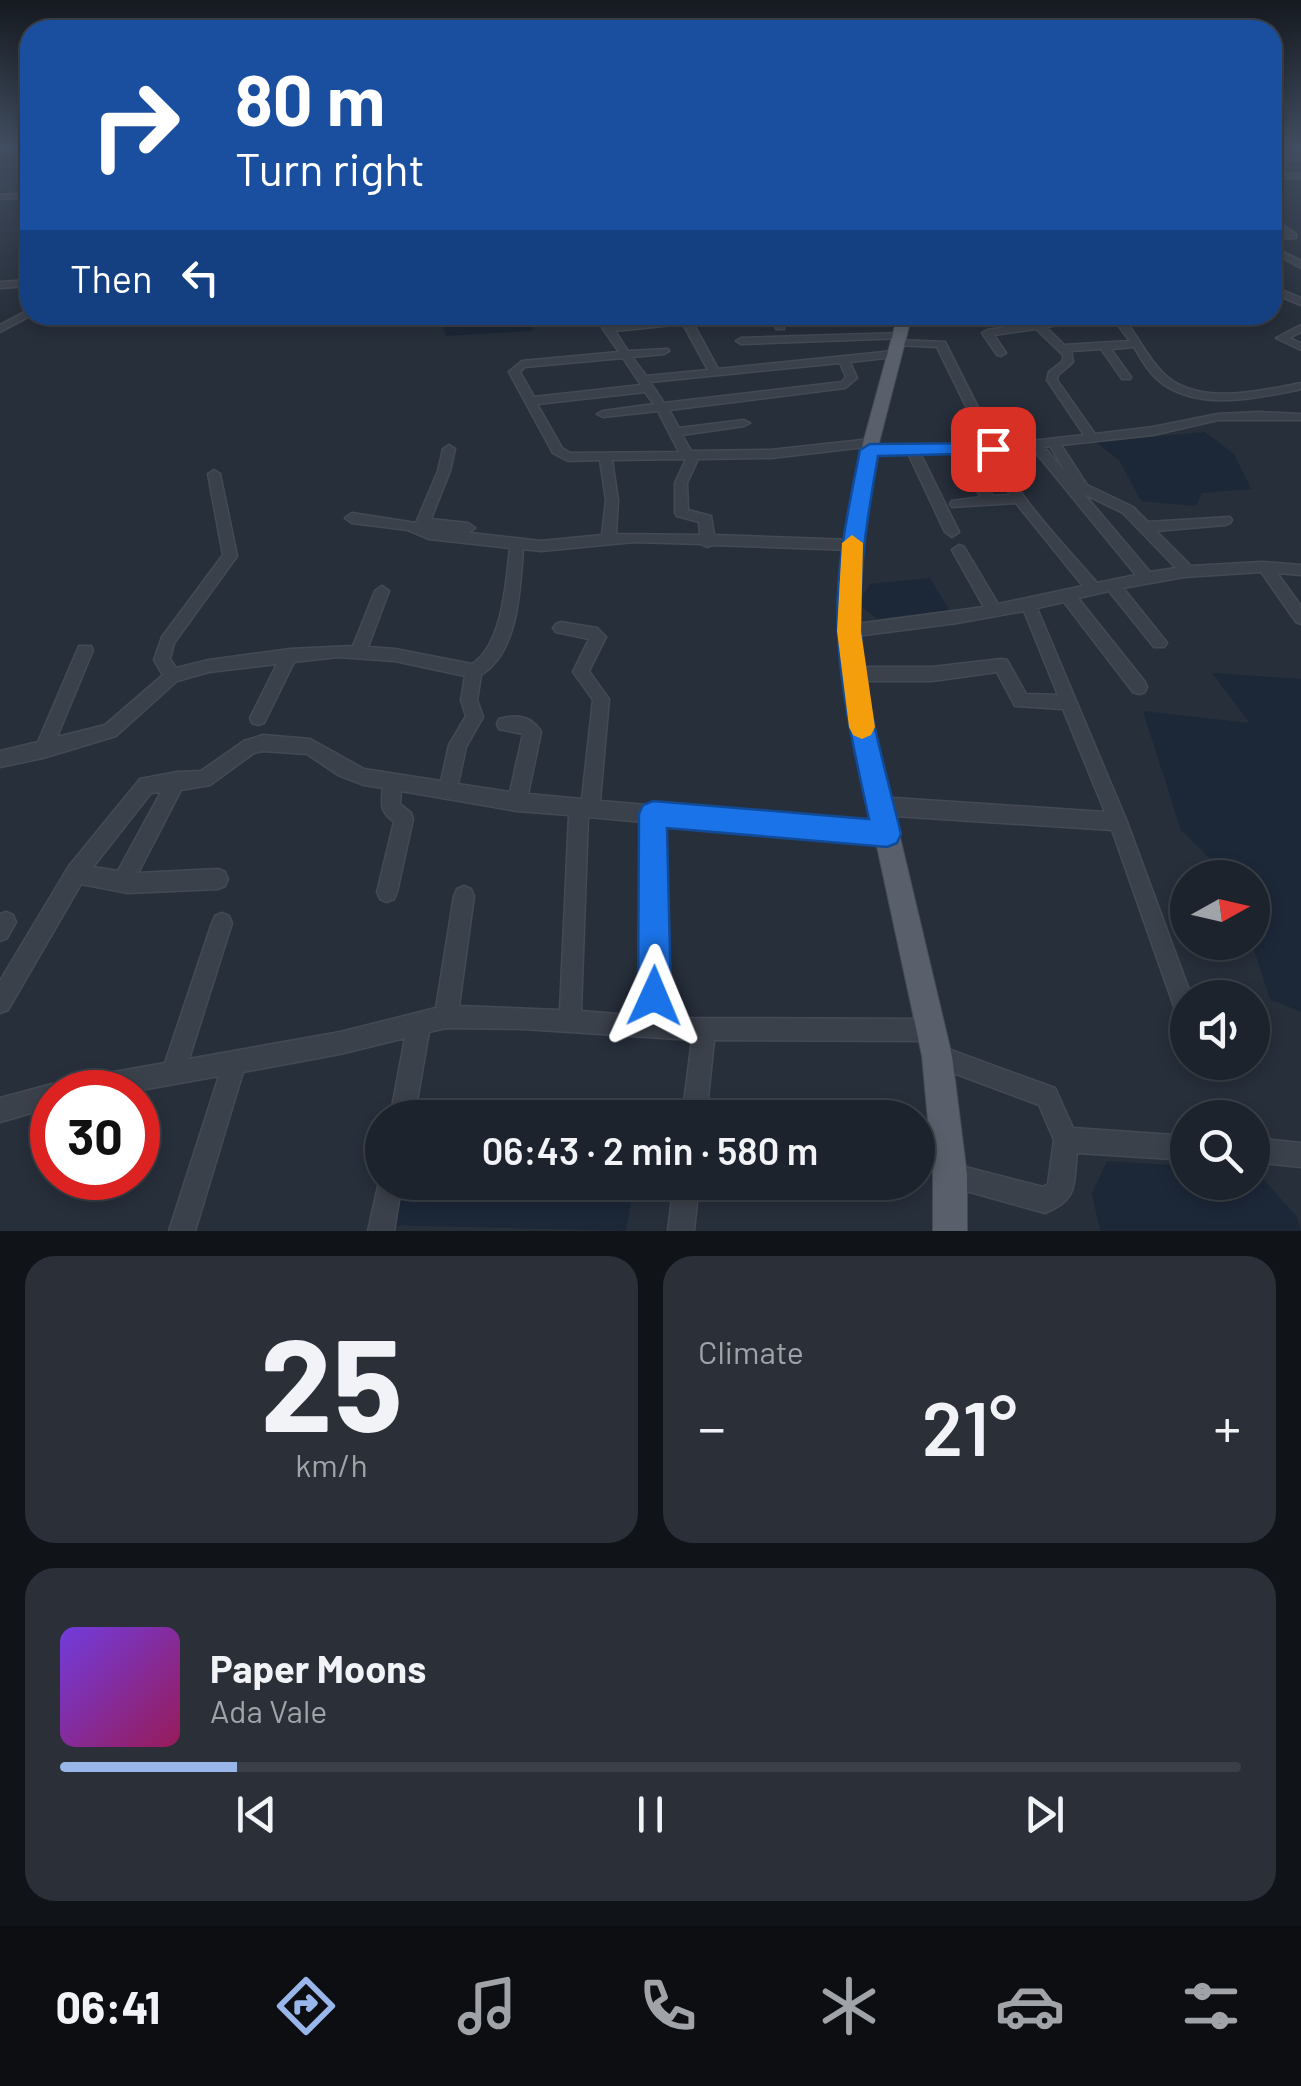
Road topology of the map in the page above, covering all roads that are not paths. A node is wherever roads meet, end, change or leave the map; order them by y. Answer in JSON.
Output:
{"nodes":[{"id":1,"x":607,"y":325,"type":"edge"},
{"id":2,"x":672,"y":325,"type":"edge"},
{"id":3,"x":684,"y":325,"type":"edge"},
{"id":4,"x":689,"y":325,"type":"edge"},
{"id":5,"x":1024,"y":325,"type":"edge"},
{"id":6,"x":1037,"y":325,"type":"edge"},
{"id":7,"x":1123,"y":325,"type":"dead end"},
{"id":8,"x":1301,"y":328,"type":"edge"},
{"id":9,"x":608,"y":329,"type":"junction"},
{"id":10,"x":636,"y":336,"type":"dead end"},
{"id":11,"x":900,"y":337,"type":"edge"},
{"id":12,"x":742,"y":341,"type":"dead end"},
{"id":13,"x":1139,"y":344,"type":"junction"},
{"id":14,"x":1104,"y":346,"type":"junction"},
{"id":15,"x":1301,"y":347,"type":"edge"},
{"id":16,"x":1064,"y":348,"type":"junction"},
{"id":17,"x":664,"y":351,"type":"dead end"},
{"id":18,"x":1001,"y":353,"type":"dead end"},
{"id":19,"x":624,"y":354,"type":"junction"},
{"id":20,"x":843,"y":358,"type":"junction"},
{"id":21,"x":714,"y":371,"type":"junction"},
{"id":22,"x":1126,"y":377,"type":"dead end"},
{"id":23,"x":644,"y":384,"type":"junction"},
{"id":24,"x":1301,"y":386,"type":"edge"},
{"id":25,"x":1236,"y":396,"type":"junction"},
{"id":26,"x":530,"y":401,"type":"junction"},
{"id":27,"x":662,"y":408,"type":"junction"},
{"id":28,"x":602,"y":414,"type":"dead end"},
{"id":29,"x":1264,"y":416,"type":"junction"},
{"id":30,"x":1301,"y":417,"type":"edge"},
{"id":31,"x":744,"y":423,"type":"dead end"},
{"id":32,"x":676,"y":432,"type":"junction"},
{"id":33,"x":1091,"y":436,"type":"junction"},
{"id":34,"x":1053,"y":442,"type":"junction"},
{"id":35,"x":1035,"y":444,"type":"junction"},
{"id":36,"x":870,"y":447,"type":"junction"},
{"id":37,"x":993,"y":449,"type":"junction"},
{"id":38,"x":449,"y":450,"type":"dead end"},
{"id":39,"x":913,"y":451,"type":"junction"},
{"id":40,"x":956,"y":451,"type":"junction"},
{"id":41,"x":690,"y":454,"type":"junction"},
{"id":42,"x":606,"y":458,"type":"junction"},
{"id":43,"x":214,"y":474,"type":"dead end"},
{"id":44,"x":1018,"y":498,"type":"junction"},
{"id":45,"x":990,"y":501,"type":"junction"},
{"id":46,"x":957,"y":504,"type":"dead end"},
{"id":47,"x":352,"y":518,"type":"dead end"},
{"id":48,"x":1225,"y":520,"type":"dead end"},
{"id":49,"x":422,"y":527,"type":"junction"},
{"id":50,"x":1146,"y":527,"type":"junction"},
{"id":51,"x":468,"y":528,"type":"dead end"},
{"id":52,"x":952,"y":532,"type":"dead end"},
{"id":53,"x":609,"y":538,"type":"junction"},
{"id":54,"x":707,"y":542,"type":"junction"},
{"id":55,"x":517,"y":544,"type":"junction"},
{"id":56,"x":852,"y":546,"type":"junction"},
{"id":57,"x":959,"y":550,"type":"dead end"},
{"id":58,"x":1266,"y":568,"type":"junction"},
{"id":59,"x":1301,"y":570,"type":"edge"},
{"id":60,"x":1189,"y":572,"type":"junction"},
{"id":61,"x":1147,"y":578,"type":"junction"},
{"id":62,"x":1111,"y":584,"type":"junction"},
{"id":63,"x":1092,"y":587,"type":"junction"},
{"id":64,"x":382,"y":590,"type":"dead end"},
{"id":65,"x":1066,"y":594,"type":"junction"},
{"id":66,"x":1028,"y":604,"type":"junction"},
{"id":67,"x":994,"y":611,"type":"junction"},
{"id":68,"x":1301,"y":618,"type":"edge"},
{"id":69,"x":560,"y":628,"type":"dead end"},
{"id":70,"x":849,"y":631,"type":"junction"},
{"id":71,"x":1159,"y":643,"type":"dead end"},
{"id":72,"x":85,"y":650,"type":"dead end"},
{"id":73,"x":358,"y":652,"type":"junction"},
{"id":74,"x":290,"y":655,"type":"junction"},
{"id":75,"x":474,"y":671,"type":"junction"},
{"id":76,"x":853,"y":674,"type":"junction"},
{"id":77,"x":172,"y":676,"type":"junction"},
{"id":78,"x":1139,"y":688,"type":"dead end"},
{"id":79,"x":1069,"y":702,"type":"junction"},
{"id":80,"x":258,"y":718,"type":"dead end"},
{"id":81,"x":505,"y":724,"type":"dead end"},
{"id":82,"x":43,"y":750,"type":"junction"},
{"id":83,"x":0,"y":759,"type":"edge"},
{"id":84,"x":178,"y":780,"type":"junction"},
{"id":85,"x":393,"y":781,"type":"junction"},
{"id":86,"x":448,"y":790,"type":"junction"},
{"id":87,"x":516,"y":802,"type":"junction"},
{"id":88,"x":880,"y":806,"type":"junction"},
{"id":89,"x":585,"y":808,"type":"junction"},
{"id":90,"x":653,"y":814,"type":"junction"},
{"id":91,"x":1118,"y":822,"type":"junction"},
{"id":92,"x":887,"y":834,"type":"junction"},
{"id":93,"x":76,"y":874,"type":"junction"},
{"id":94,"x":218,"y":879,"type":"dead end"},
{"id":95,"x":123,"y":882,"type":"junction"},
{"id":96,"x":386,"y":892,"type":"dead end"},
{"id":97,"x":464,"y":896,"type":"dead end"},
{"id":98,"x":222,"y":923,"type":"dead end"},
{"id":99,"x":1175,"y":980,"type":"edge"},
{"id":100,"x":0,"y":1002,"type":"edge"},
{"id":101,"x":446,"y":1017,"type":"junction"},
{"id":102,"x":570,"y":1020,"type":"junction"},
{"id":103,"x":418,"y":1024,"type":"junction"},
{"id":104,"x":653,"y":1028,"type":"junction"},
{"id":105,"x":704,"y":1030,"type":"junction"},
{"id":106,"x":931,"y":1030,"type":"junction"},
{"id":107,"x":937,"y":1056,"type":"junction"},
{"id":108,"x":235,"y":1062,"type":"junction"},
{"id":109,"x":174,"y":1070,"type":"junction"},
{"id":110,"x":160,"y":1073,"type":"edge"},
{"id":111,"x":405,"y":1100,"type":"edge"},
{"id":112,"x":696,"y":1100,"type":"edge"},
{"id":113,"x":30,"y":1102,"type":"edge"},
{"id":114,"x":0,"y":1110,"type":"edge"},
{"id":115,"x":1066,"y":1140,"type":"junction"},
{"id":116,"x":1170,"y":1147,"type":"edge"},
{"id":117,"x":1270,"y":1152,"type":"edge"},
{"id":118,"x":1301,"y":1155,"type":"edge"},
{"id":119,"x":950,"y":1175,"type":"junction"},
{"id":120,"x":387,"y":1200,"type":"edge"},
{"id":121,"x":685,"y":1200,"type":"edge"},
{"id":122,"x":182,"y":1231,"type":"edge"},
{"id":123,"x":382,"y":1231,"type":"edge"},
{"id":124,"x":681,"y":1231,"type":"edge"},
{"id":125,"x":950,"y":1231,"type":"edge"}],
"edges":[{"from":1,"to":9,"type":"street"},
{"from":2,"to":9,"type":"street"},
{"from":3,"to":10,"type":"street"},
{"from":4,"to":21,"type":"street"},
{"from":5,"to":18,"type":"street"},
{"from":6,"to":16,"type":"street"},
{"from":7,"to":13,"type":"street"},
{"from":8,"to":15,"type":"street"},
{"from":9,"to":19,"type":"street"},
{"from":11,"to":12,"type":"street"},
{"from":11,"to":20,"type":"street"},
{"from":11,"to":36,"type":"main road"},
{"from":11,"to":37,"type":"street"},
{"from":13,"to":14,"type":"street"},
{"from":13,"to":25,"type":"street"},
{"from":14,"to":16,"type":"street"},
{"from":14,"to":22,"type":"street"},
{"from":16,"to":33,"type":"street"},
{"from":17,"to":19,"type":"street"},
{"from":19,"to":23,"type":"street"},
{"from":19,"to":26,"type":"street"},
{"from":20,"to":21,"type":"street"},
{"from":20,"to":27,"type":"street"},
{"from":21,"to":23,"type":"street"},
{"from":23,"to":26,"type":"street"},
{"from":23,"to":27,"type":"street"},
{"from":24,"to":25,"type":"street"},
{"from":25,"to":29,"type":"street"},
{"from":26,"to":42,"type":"street"},
{"from":27,"to":28,"type":"street"},
{"from":27,"to":32,"type":"street"},
{"from":29,"to":30,"type":"street"},
{"from":29,"to":33,"type":"street"},
{"from":31,"to":32,"type":"street"},
{"from":32,"to":41,"type":"street"},
{"from":33,"to":34,"type":"street"},
{"from":34,"to":35,"type":"street"},
{"from":34,"to":50,"type":"street"},
{"from":35,"to":37,"type":"street"},
{"from":35,"to":61,"type":"street"},
{"from":36,"to":39,"type":"street"},
{"from":36,"to":41,"type":"street"},
{"from":36,"to":56,"type":"main road"},
{"from":37,"to":40,"type":"street"},
{"from":37,"to":44,"type":"street"},
{"from":38,"to":49,"type":"street"},
{"from":39,"to":40,"type":"street"},
{"from":39,"to":52,"type":"street"},
{"from":40,"to":45,"type":"street"},
{"from":41,"to":42,"type":"street"},
{"from":41,"to":54,"type":"street"},
{"from":42,"to":53,"type":"street"},
{"from":43,"to":77,"type":"street"},
{"from":44,"to":45,"type":"street"},
{"from":44,"to":63,"type":"street"},
{"from":45,"to":46,"type":"street"},
{"from":47,"to":49,"type":"street"},
{"from":48,"to":50,"type":"street"},
{"from":49,"to":51,"type":"street"},
{"from":49,"to":55,"type":"street"},
{"from":50,"to":60,"type":"street"},
{"from":53,"to":54,"type":"street"},
{"from":53,"to":55,"type":"street"},
{"from":54,"to":56,"type":"street"},
{"from":55,"to":75,"type":"street"},
{"from":56,"to":70,"type":"main road"},
{"from":57,"to":67,"type":"street"},
{"from":58,"to":59,"type":"street"},
{"from":58,"to":60,"type":"street"},
{"from":58,"to":68,"type":"street"},
{"from":60,"to":61,"type":"street"},
{"from":61,"to":62,"type":"street"},
{"from":62,"to":63,"type":"street"},
{"from":62,"to":71,"type":"street"},
{"from":63,"to":65,"type":"street"},
{"from":64,"to":73,"type":"street"},
{"from":65,"to":66,"type":"street"},
{"from":65,"to":78,"type":"street"},
{"from":66,"to":67,"type":"street"},
{"from":66,"to":79,"type":"street"},
{"from":67,"to":70,"type":"street"},
{"from":69,"to":89,"type":"street"},
{"from":70,"to":76,"type":"main road"},
{"from":72,"to":82,"type":"street"},
{"from":73,"to":74,"type":"street"},
{"from":73,"to":75,"type":"street"},
{"from":74,"to":77,"type":"street"},
{"from":74,"to":80,"type":"street"},
{"from":75,"to":86,"type":"street"},
{"from":76,"to":79,"type":"street"},
{"from":76,"to":88,"type":"main road"},
{"from":77,"to":82,"type":"street"},
{"from":79,"to":91,"type":"street"},
{"from":81,"to":87,"type":"street"},
{"from":82,"to":83,"type":"street"},
{"from":84,"to":85,"type":"street"},
{"from":84,"to":93,"type":"street"},
{"from":84,"to":95,"type":"street"},
{"from":85,"to":86,"type":"street"},
{"from":85,"to":96,"type":"street"},
{"from":86,"to":87,"type":"street"},
{"from":87,"to":89,"type":"street"},
{"from":88,"to":91,"type":"street"},
{"from":88,"to":92,"type":"main road"},
{"from":89,"to":90,"type":"street"},
{"from":89,"to":102,"type":"street"},
{"from":90,"to":92,"type":"street"},
{"from":90,"to":104,"type":"street"},
{"from":91,"to":99,"type":"street"},
{"from":92,"to":106,"type":"main road"},
{"from":93,"to":95,"type":"street"},
{"from":93,"to":100,"type":"street"},
{"from":94,"to":95,"type":"street"},
{"from":97,"to":101,"type":"street"},
{"from":98,"to":109,"type":"street"},
{"from":101,"to":102,"type":"street"},
{"from":101,"to":103,"type":"street"},
{"from":102,"to":104,"type":"street"},
{"from":103,"to":108,"type":"street"},
{"from":103,"to":111,"type":"street"},
{"from":104,"to":105,"type":"street"},
{"from":105,"to":106,"type":"street"},
{"from":105,"to":112,"type":"street"},
{"from":106,"to":107,"type":"main road"},
{"from":107,"to":115,"type":"street"},
{"from":107,"to":119,"type":"main road"},
{"from":108,"to":109,"type":"street"},
{"from":108,"to":122,"type":"street"},
{"from":109,"to":110,"type":"street"},
{"from":113,"to":114,"type":"street"},
{"from":115,"to":116,"type":"street"},
{"from":115,"to":119,"type":"street"},
{"from":117,"to":118,"type":"street"},
{"from":119,"to":125,"type":"main road"},
{"from":120,"to":123,"type":"street"},
{"from":121,"to":124,"type":"street"}]}
